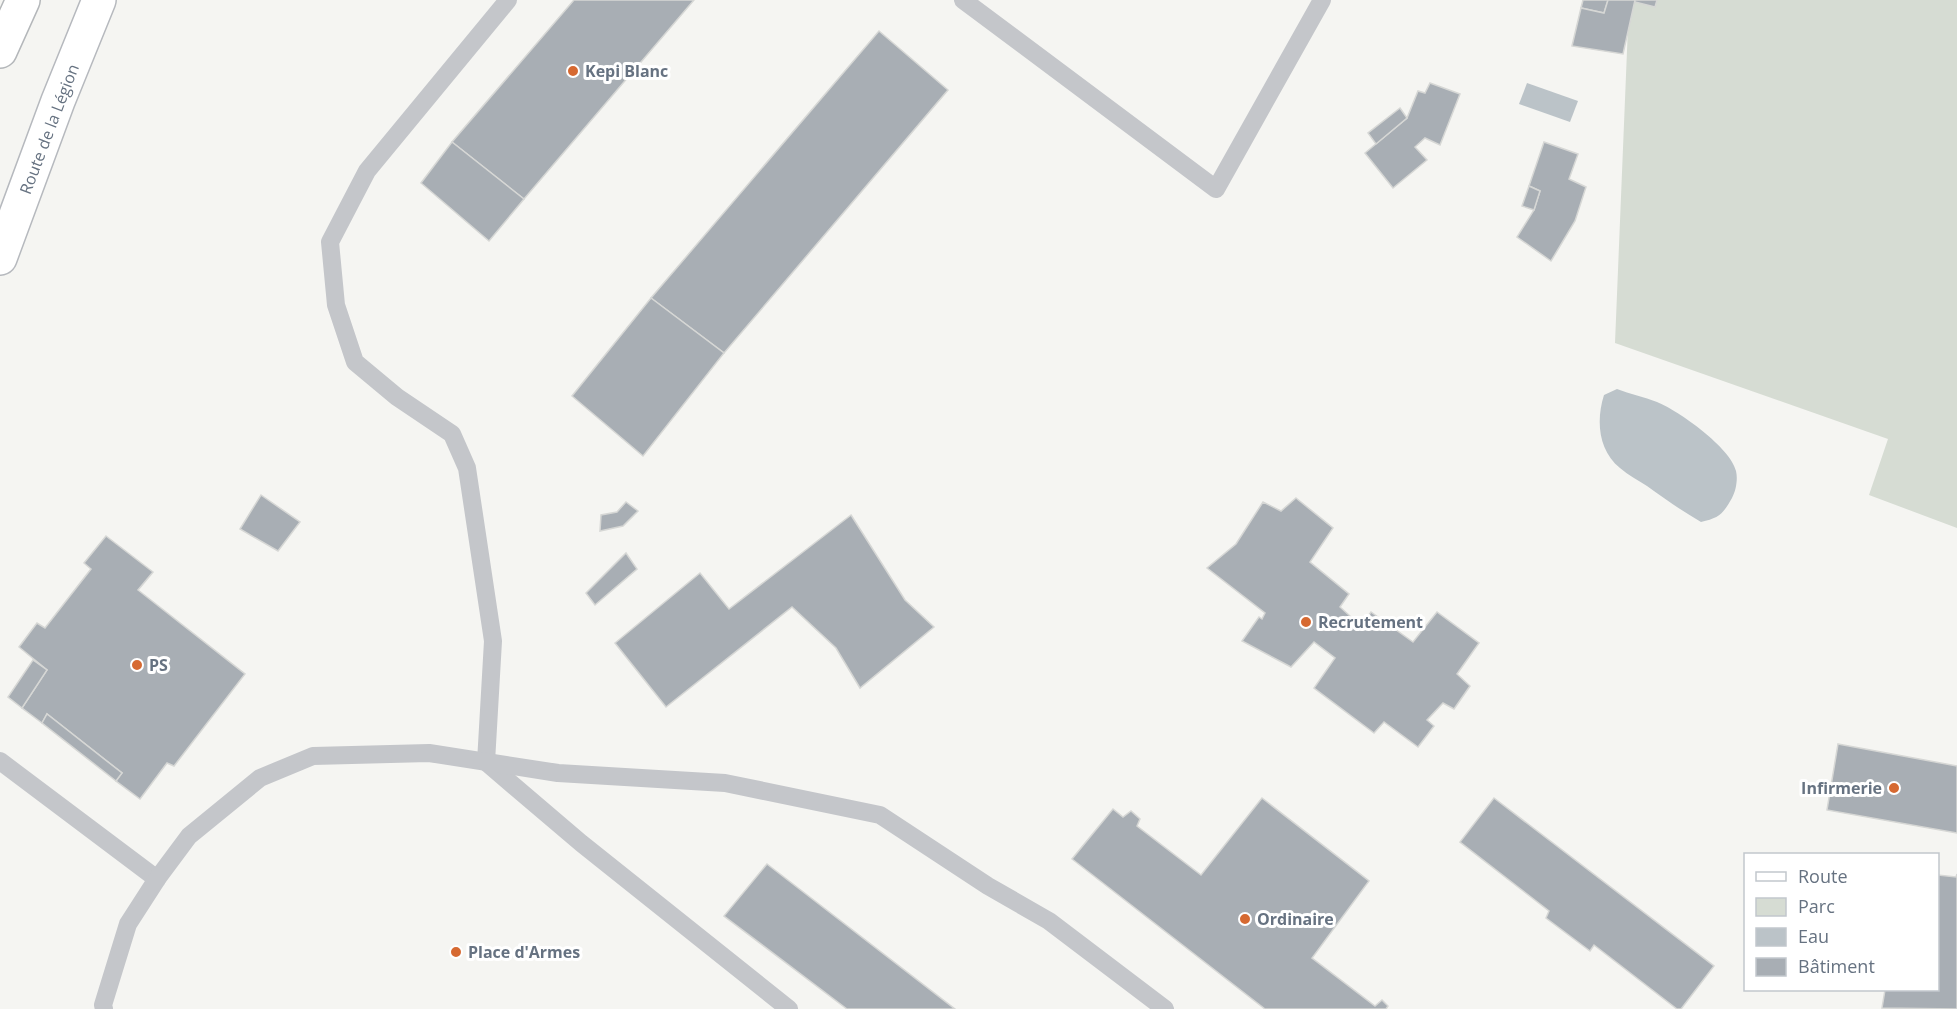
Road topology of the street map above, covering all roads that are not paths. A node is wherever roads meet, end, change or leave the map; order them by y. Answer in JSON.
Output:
{"nodes":[{"id":1,"x":23,"y":0,"type":"edge"},
{"id":2,"x":99,"y":0,"type":"edge"},
{"id":3,"x":508,"y":0,"type":"edge"},
{"id":4,"x":963,"y":0,"type":"edge"},
{"id":5,"x":1322,"y":0,"type":"edge"},
{"id":6,"x":0,"y":51,"type":"edge"},
{"id":7,"x":0,"y":258,"type":"edge"},
{"id":8,"x":0,"y":761,"type":"edge"},
{"id":9,"x":486,"y":762,"type":"junction"},
{"id":10,"x":157,"y":879,"type":"junction"},
{"id":11,"x":104,"y":1009,"type":"edge"},
{"id":12,"x":789,"y":1009,"type":"edge"},
{"id":13,"x":1165,"y":1009,"type":"edge"}],
"edges":[{"from":1,"to":6,"type":"main road"},
{"from":2,"to":7,"type":"main road","name":"Route de la Légion"},
{"from":3,"to":9,"type":"lane"},
{"from":4,"to":5,"type":"lane"},
{"from":8,"to":10,"type":"lane"},
{"from":9,"to":10,"type":"lane"},
{"from":9,"to":12,"type":"lane"},
{"from":9,"to":13,"type":"lane"},
{"from":10,"to":11,"type":"lane"}]}
